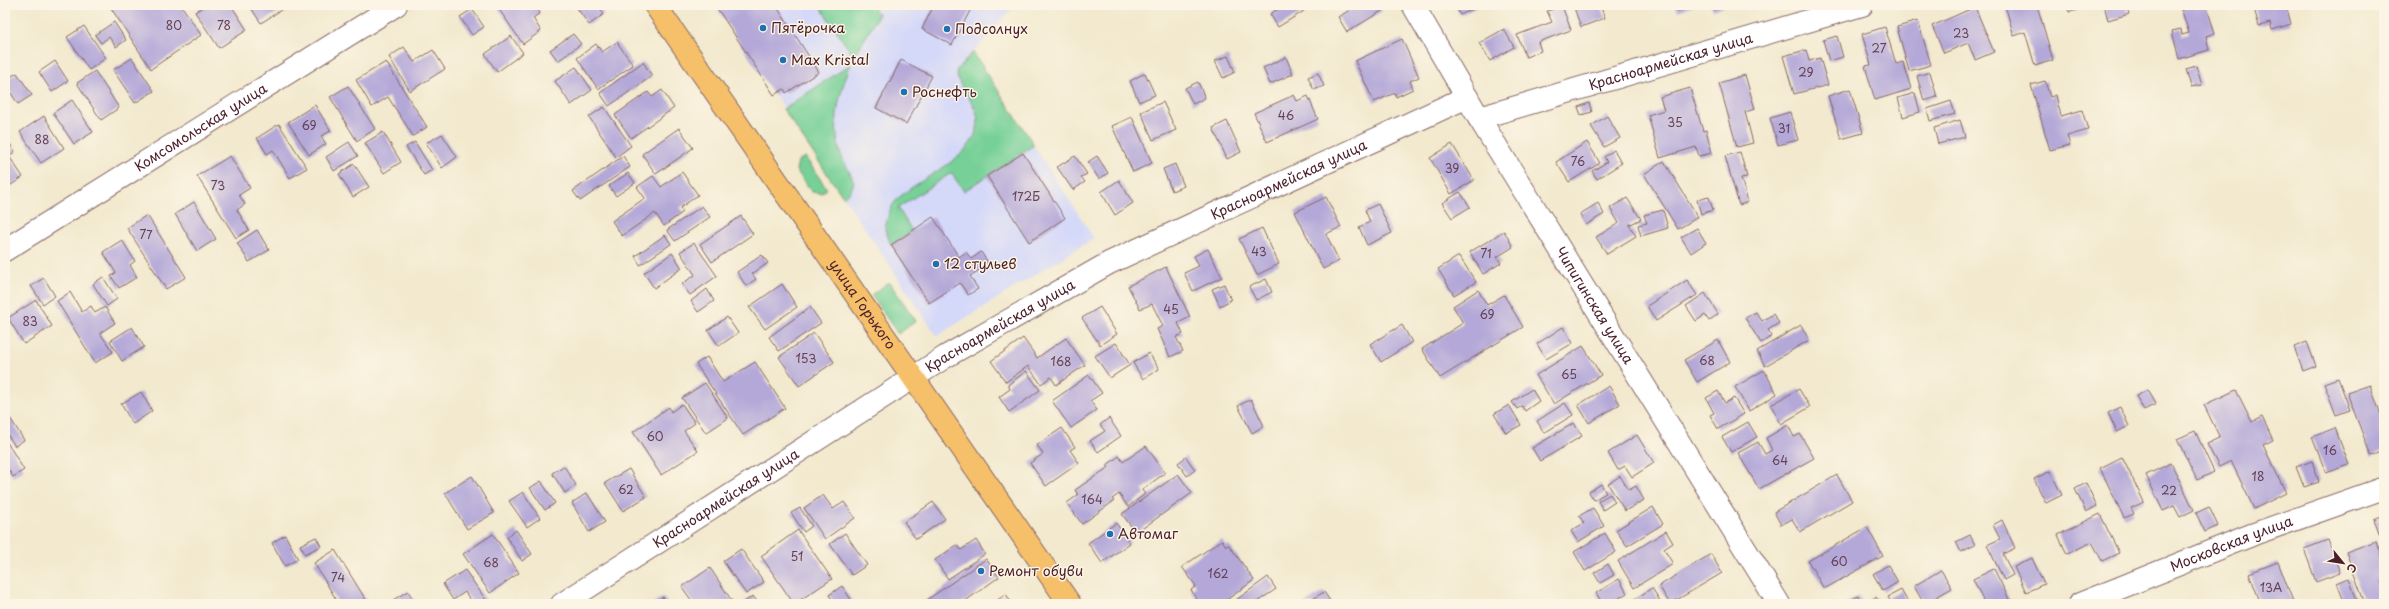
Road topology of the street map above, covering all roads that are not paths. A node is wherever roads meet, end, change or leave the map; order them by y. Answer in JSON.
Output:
{"nodes":[{"id":1,"x":396,"y":5,"type":"edge"},
{"id":2,"x":654,"y":5,"type":"edge"},
{"id":3,"x":1413,"y":5,"type":"edge"},
{"id":4,"x":1862,"y":5,"type":"edge"},
{"id":5,"x":1467,"y":97,"type":"junction"},
{"id":6,"x":1479,"y":118,"type":"junction"},
{"id":7,"x":5,"y":250,"type":"edge"},
{"id":8,"x":915,"y":378,"type":"junction"},
{"id":9,"x":2384,"y":488,"type":"edge"},
{"id":10,"x":562,"y":604,"type":"edge"},
{"id":11,"x":1070,"y":604,"type":"edge"},
{"id":12,"x":1779,"y":604,"type":"edge"},
{"id":13,"x":2080,"y":604,"type":"edge"}],
"edges":[{"from":1,"to":7,"type":"street","name":"Комсомольская улица"},
{"from":2,"to":8,"type":"main road","name":"улица Горького"},
{"from":3,"to":5,"type":"street","name":"Чипигинская улица"},
{"from":4,"to":6,"type":"street","name":"Красноармейская улица"},
{"from":5,"to":6,"type":"street","name":"Чипигинская улица"},
{"from":5,"to":8,"type":"street","name":"Красноармейская улица"},
{"from":6,"to":12,"type":"street","name":"Чипигинская улица"},
{"from":8,"to":10,"type":"street","name":"Красноармейская улица"},
{"from":8,"to":11,"type":"main road","name":"улица Горького"},
{"from":9,"to":13,"type":"street","name":"Московская улица"}]}
